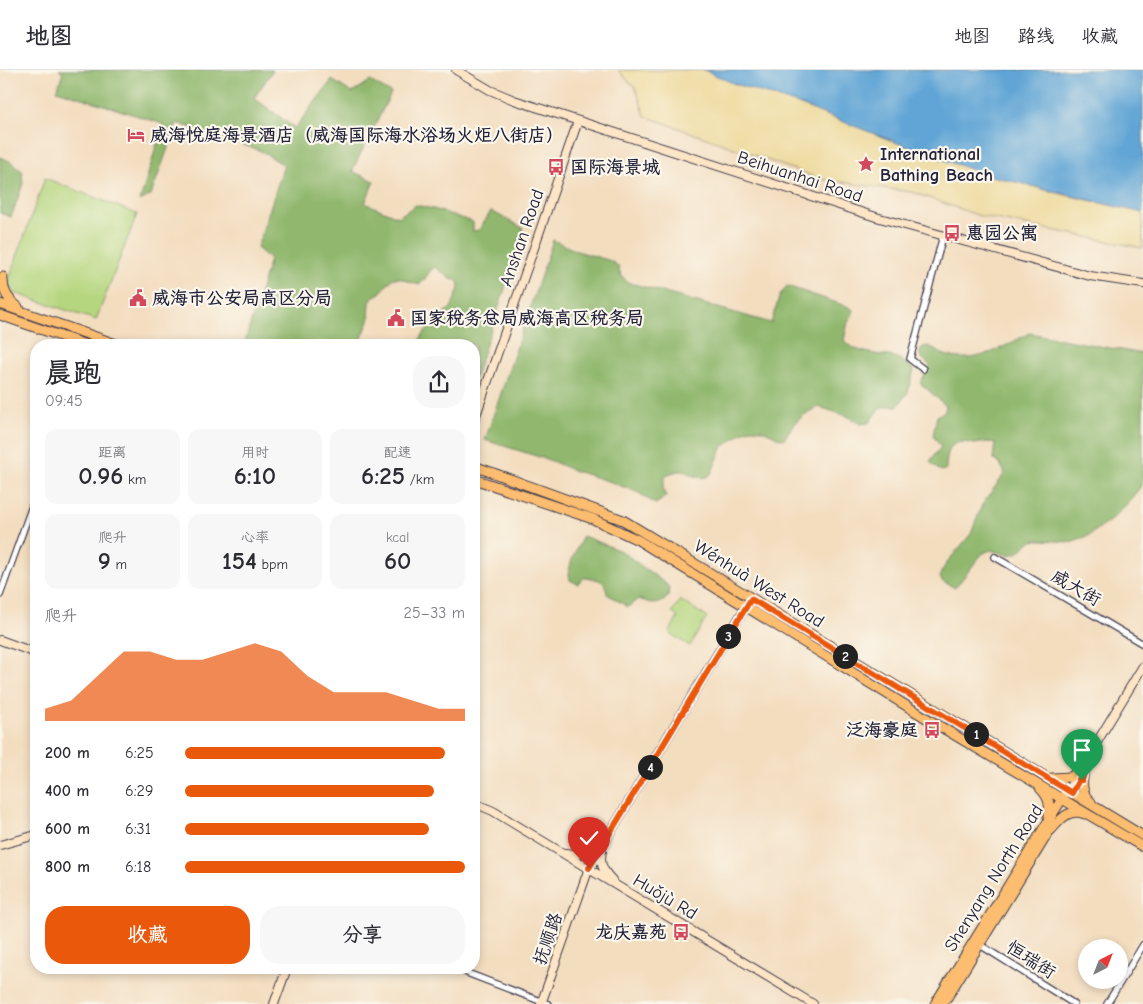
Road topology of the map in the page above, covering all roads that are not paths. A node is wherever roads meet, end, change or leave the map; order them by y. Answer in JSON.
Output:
{"nodes":[{"id":1,"x":456,"y":70,"type":"edge"},
{"id":2,"x":578,"y":121,"type":"junction"},
{"id":3,"x":943,"y":236,"type":"junction"},
{"id":4,"x":3,"y":277,"type":"dead end"},
{"id":5,"x":1143,"y":284,"type":"edge"},
{"id":6,"x":0,"y":304,"type":"edge"},
{"id":7,"x":31,"y":314,"type":"junction"},
{"id":8,"x":0,"y":315,"type":"edge"},
{"id":9,"x":0,"y":324,"type":"edge"},
{"id":10,"x":28,"y":325,"type":"junction"},
{"id":11,"x":69,"y":339,"type":"edge"},
{"id":12,"x":102,"y":339,"type":"edge"},
{"id":13,"x":923,"y":369,"type":"dead end"},
{"id":14,"x":480,"y":404,"type":"edge"},
{"id":15,"x":480,"y":468,"type":"edge"},
{"id":16,"x":480,"y":481,"type":"edge"},
{"id":17,"x":30,"y":512,"type":"edge"},
{"id":18,"x":995,"y":557,"type":"dead end"},
{"id":19,"x":0,"y":595,"type":"edge"},
{"id":20,"x":748,"y":603,"type":"junction"},
{"id":21,"x":0,"y":640,"type":"edge"},
{"id":22,"x":1143,"y":644,"type":"edge"},
{"id":23,"x":30,"y":651,"type":"edge"},
{"id":24,"x":1143,"y":666,"type":"edge"},
{"id":25,"x":1143,"y":674,"type":"edge"},
{"id":26,"x":1083,"y":768,"type":"junction"},
{"id":27,"x":1040,"y":773,"type":"junction"},
{"id":28,"x":1033,"y":781,"type":"junction"},
{"id":29,"x":1070,"y":792,"type":"junction"},
{"id":30,"x":1065,"y":800,"type":"junction"},
{"id":31,"x":480,"y":806,"type":"edge"},
{"id":32,"x":1098,"y":814,"type":"junction"},
{"id":33,"x":1044,"y":833,"type":"junction"},
{"id":34,"x":1143,"y":836,"type":"edge"},
{"id":35,"x":30,"y":837,"type":"edge"},
{"id":36,"x":604,"y":841,"type":"junction"},
{"id":37,"x":0,"y":845,"type":"edge"},
{"id":38,"x":1143,"y":847,"type":"edge"},
{"id":39,"x":562,"y":852,"type":"junction"},
{"id":40,"x":589,"y":868,"type":"junction"},
{"id":41,"x":618,"y":886,"type":"junction"},
{"id":42,"x":977,"y":943,"type":"junction"},
{"id":43,"x":1143,"y":946,"type":"edge"},
{"id":44,"x":285,"y":974,"type":"edge"},
{"id":45,"x":469,"y":974,"type":"edge"},
{"id":46,"x":544,"y":1003,"type":"edge"},
{"id":47,"x":274,"y":1004,"type":"edge"},
{"id":48,"x":813,"y":1004,"type":"edge"},
{"id":49,"x":935,"y":1004,"type":"edge"},
{"id":50,"x":943,"y":1004,"type":"edge"},
{"id":51,"x":1074,"y":1004,"type":"edge"},
{"id":52,"x":1107,"y":1004,"type":"edge"}],
"edges":[{"from":1,"to":2,"type":"main road","name":"Beihuanhai Road"},
{"from":2,"to":3,"type":"main road","name":"Beihuanhai Road"},
{"from":2,"to":14,"type":"main road","name":"Anshan Road"},
{"from":3,"to":5,"type":"main road","name":"Beihuanhai Road"},
{"from":3,"to":13,"type":"street"},
{"from":4,"to":7,"type":"main road"},
{"from":6,"to":7,"type":"main road"},
{"from":7,"to":12,"type":"main road"},
{"from":8,"to":10,"type":"main road"},
{"from":9,"to":10,"type":"main road"},
{"from":10,"to":11,"type":"main road"},
{"from":15,"to":20,"type":"main road","name":"Wénhuà West Road"},
{"from":16,"to":20,"type":"main road","name":"Wénhuà West Road"},
{"from":17,"to":19,"type":"street"},
{"from":18,"to":22,"type":"street","name":"威大街"},
{"from":20,"to":27,"type":"main road","name":"Wénhuà West Road"},
{"from":20,"to":28,"type":"main road","name":"Wénhuà West Road"},
{"from":20,"to":36,"type":"main road","name":"抚顺路"},
{"from":21,"to":23,"type":"main road"},
{"from":24,"to":26,"type":"main road","name":"Shenyang North Road"},
{"from":25,"to":26,"type":"main road","name":"Shenyang North Road"},
{"from":26,"to":27,"type":"main road"},
{"from":26,"to":29,"type":"main road","name":"Shenyang North Road"},
{"from":26,"to":32,"type":"main road"},
{"from":27,"to":29,"type":"main road","name":"Wénhuà West Road"},
{"from":28,"to":30,"type":"main road","name":"Wénhuà West Road"},
{"from":28,"to":33,"type":"main road"},
{"from":29,"to":30,"type":"main road","name":"Shenyang North Road"},
{"from":29,"to":32,"type":"main road","name":"Wénhuà West Road"},
{"from":30,"to":32,"type":"main road","name":"Wénhuà West Road"},
{"from":30,"to":33,"type":"main road","name":"Shenyang North Road"},
{"from":31,"to":39,"type":"main road","name":"Huǒjù Rd"},
{"from":32,"to":33,"type":"main road"},
{"from":32,"to":34,"type":"main road","name":"Wénhuà West Road"},
{"from":32,"to":38,"type":"main road","name":"Wénhuà West Road"},
{"from":33,"to":42,"type":"main road","name":"Shenyang North Road"},
{"from":35,"to":37,"type":"main road"},
{"from":36,"to":39,"type":"main road"},
{"from":36,"to":40,"type":"main road","name":"抚顺路"},
{"from":36,"to":41,"type":"main road"},
{"from":39,"to":40,"type":"main road","name":"Huǒjù Rd"},
{"from":40,"to":41,"type":"main road","name":"Huǒjù Rd"},
{"from":40,"to":46,"type":"main road","name":"抚顺路"},
{"from":41,"to":48,"type":"main road","name":"Huǒjù Rd"},
{"from":42,"to":49,"type":"main road","name":"Shenyang North Road"},
{"from":42,"to":50,"type":"main road","name":"Shenyang North Road"},
{"from":42,"to":51,"type":"street","name":"恒瑞街"},
{"from":43,"to":52,"type":"street"},
{"from":44,"to":47,"type":"main road"},
{"from":45,"to":46,"type":"street"}]}
